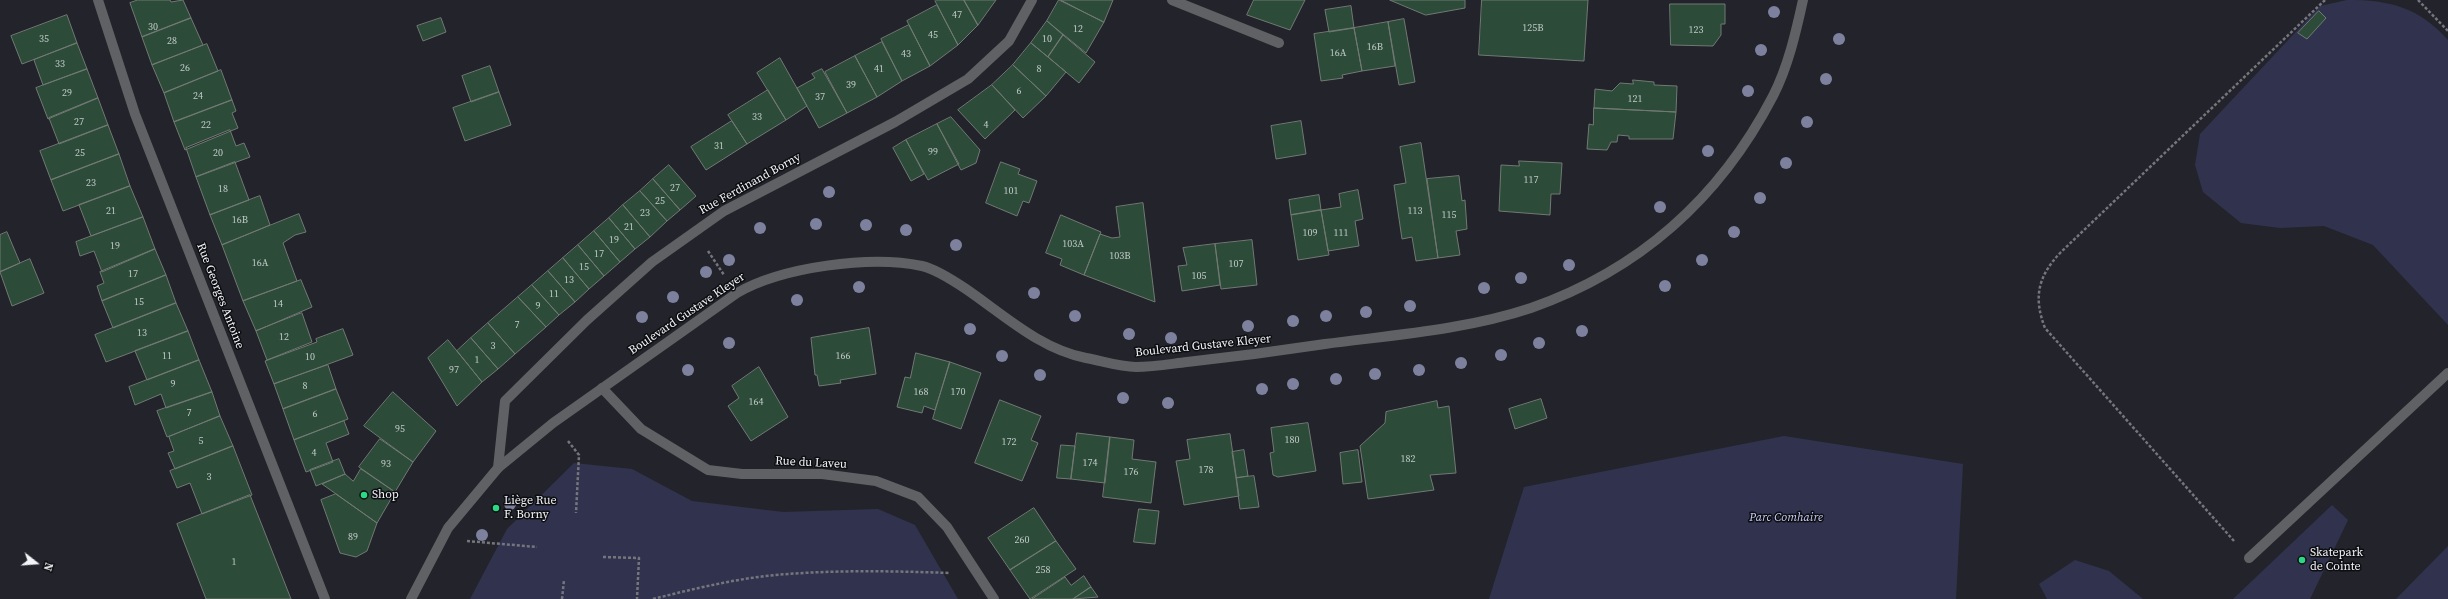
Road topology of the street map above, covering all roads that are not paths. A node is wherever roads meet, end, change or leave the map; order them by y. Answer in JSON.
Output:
{"nodes":[{"id":1,"x":98,"y":0,"type":"edge"},
{"id":2,"x":1032,"y":0,"type":"edge"},
{"id":3,"x":1172,"y":0,"type":"edge"},
{"id":4,"x":1803,"y":0,"type":"edge"},
{"id":5,"x":1279,"y":43,"type":"dead end"},
{"id":6,"x":2448,"y":373,"type":"edge"},
{"id":7,"x":602,"y":388,"type":"junction"},
{"id":8,"x":498,"y":468,"type":"junction"},
{"id":9,"x":2249,"y":558,"type":"road end"},
{"id":10,"x":325,"y":599,"type":"edge"},
{"id":11,"x":411,"y":599,"type":"edge"},
{"id":12,"x":994,"y":599,"type":"edge"}],
"edges":[{"from":1,"to":10,"type":"street","name":"Rue Georges Antoine"},
{"from":2,"to":8,"type":"street","name":"Rue Ferdinand Borny"},
{"from":3,"to":5,"type":"street"},
{"from":4,"to":7,"type":"street","name":"Boulevard Gustave Kleyer"},
{"from":6,"to":9,"type":"street"},
{"from":7,"to":8,"type":"street","name":"Boulevard Gustave Kleyer"},
{"from":7,"to":12,"type":"street","name":"Rue du Laveu"},
{"from":8,"to":11,"type":"street","name":"Boulevard Gustave Kleyer"}]}
